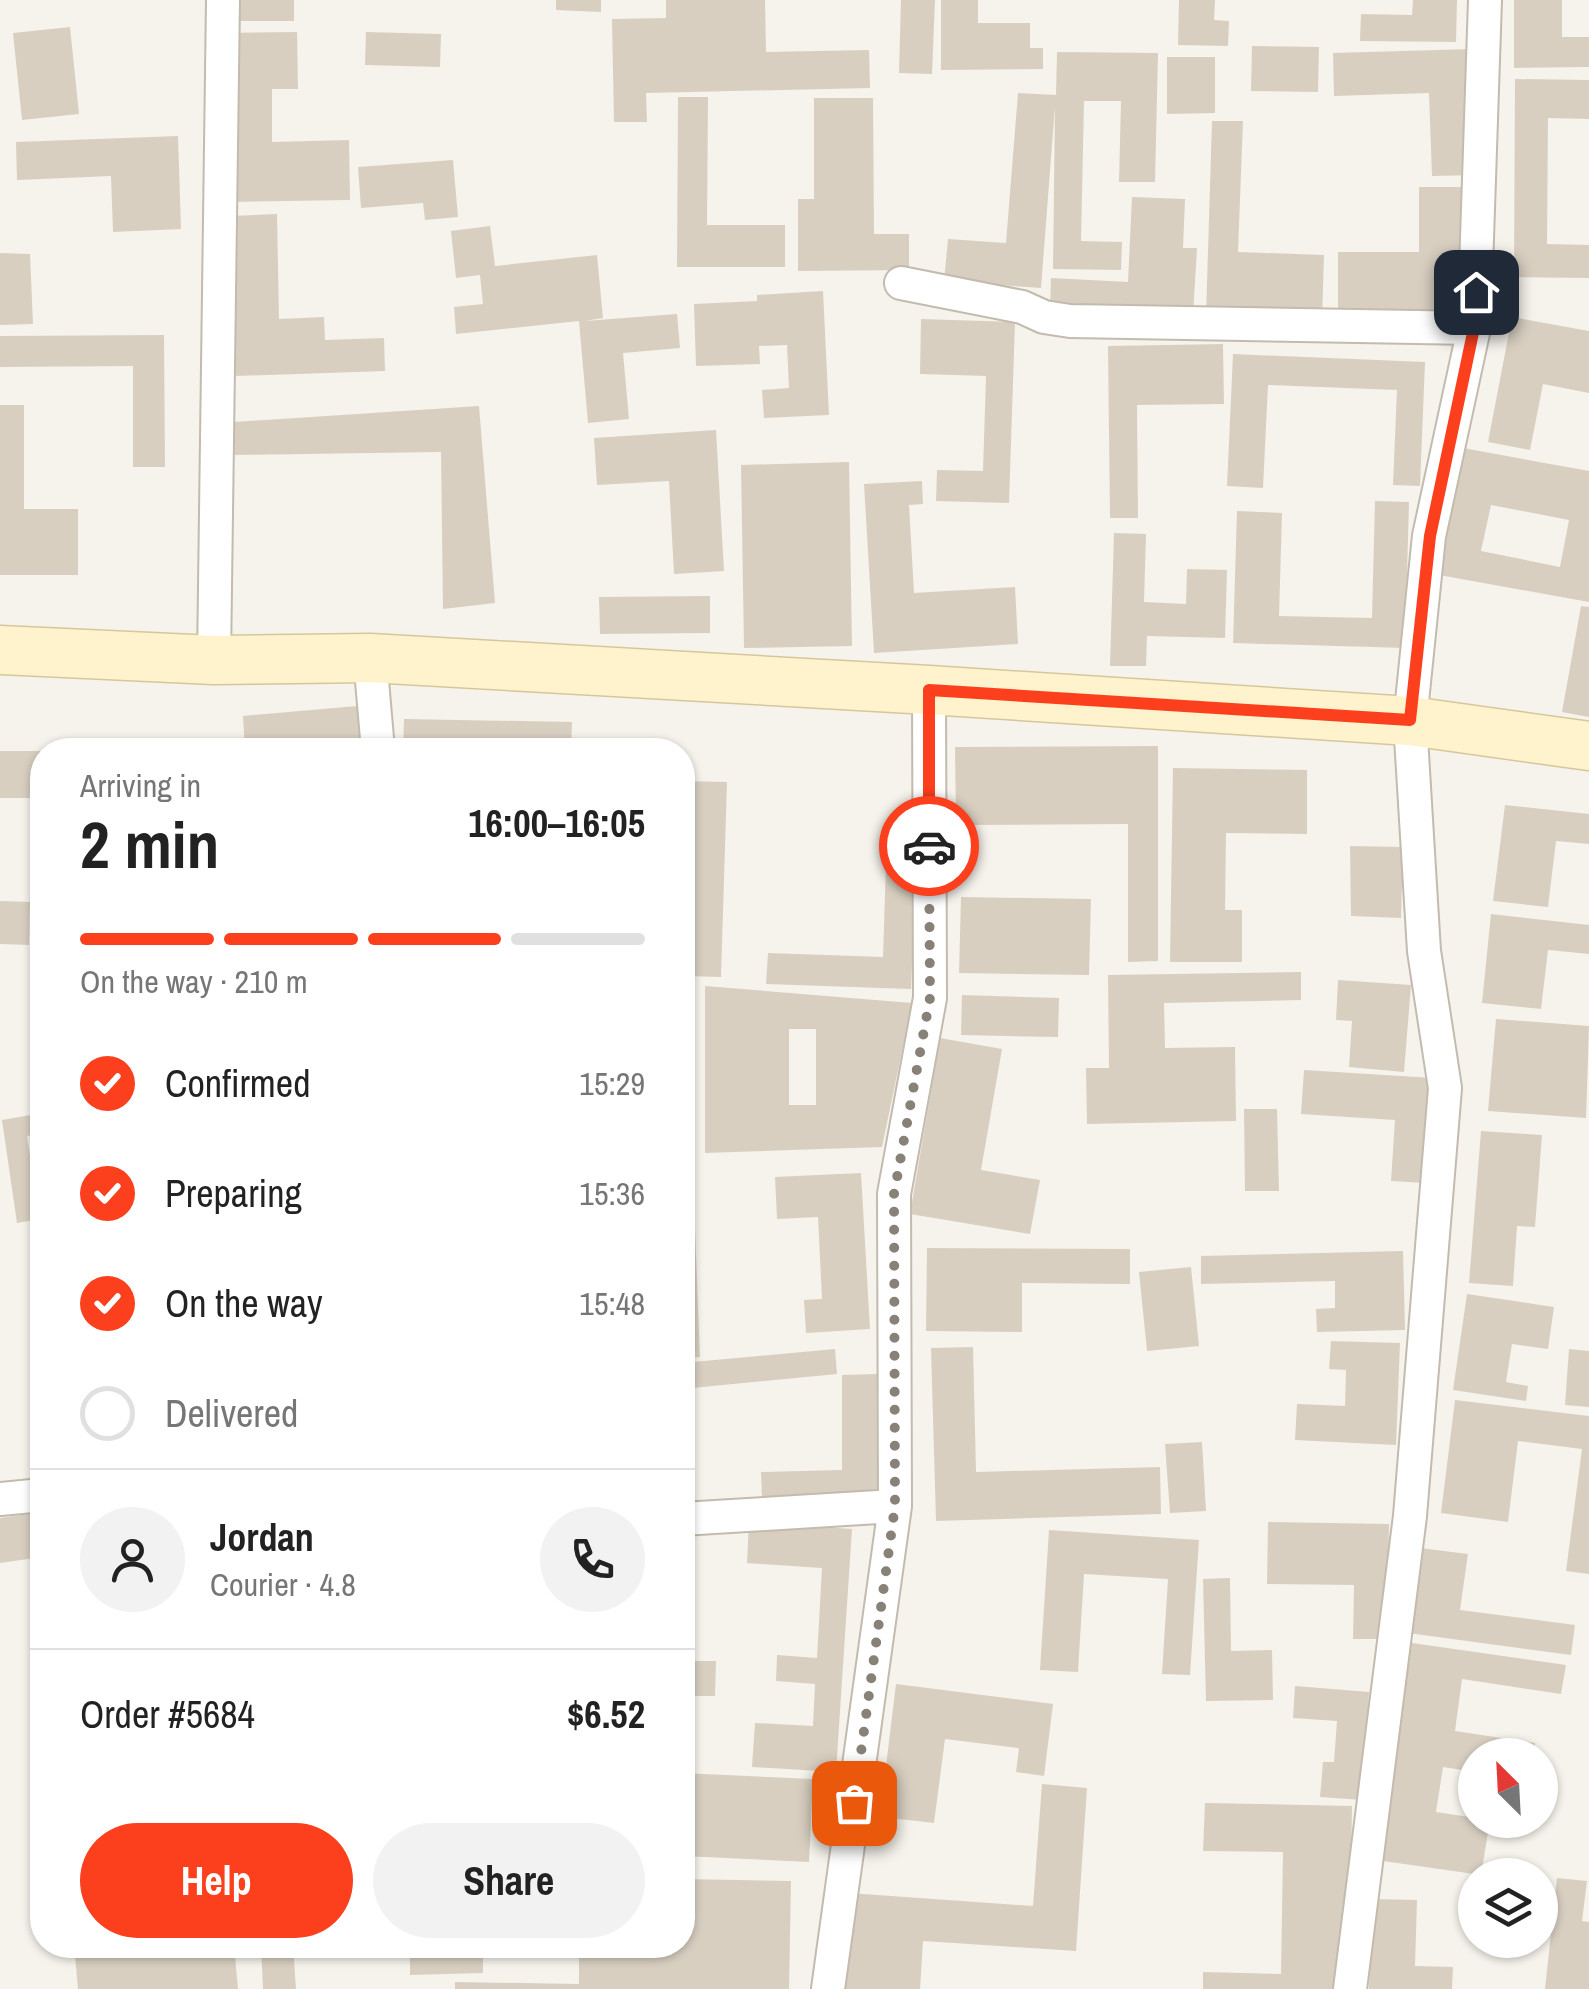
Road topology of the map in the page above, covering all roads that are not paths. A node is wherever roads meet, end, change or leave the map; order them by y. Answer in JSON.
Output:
{"nodes":[{"id":1,"x":223,"y":0,"type":"edge"},
{"id":2,"x":1485,"y":0,"type":"edge"},
{"id":3,"x":901,"y":284,"type":"dead end"},
{"id":4,"x":1474,"y":328,"type":"junction"},
{"id":5,"x":0,"y":650,"type":"edge"},
{"id":6,"x":370,"y":658,"type":"junction"},
{"id":7,"x":214,"y":660,"type":"junction"},
{"id":8,"x":929,"y":690,"type":"junction"},
{"id":9,"x":1410,"y":720,"type":"junction"},
{"id":10,"x":377,"y":738,"type":"edge"},
{"id":11,"x":1589,"y":746,"type":"edge"},
{"id":12,"x":30,"y":1497,"type":"edge"},
{"id":13,"x":0,"y":1498,"type":"edge"},
{"id":14,"x":895,"y":1506,"type":"junction"},
{"id":15,"x":695,"y":1518,"type":"edge"},
{"id":16,"x":828,"y":1989,"type":"edge"},
{"id":17,"x":1350,"y":1989,"type":"edge"}],
"edges":[{"from":1,"to":7,"type":"street"},
{"from":2,"to":4,"type":"street"},
{"from":3,"to":4,"type":"street"},
{"from":4,"to":9,"type":"street"},
{"from":5,"to":7,"type":"main road"},
{"from":6,"to":7,"type":"main road"},
{"from":6,"to":8,"type":"main road"},
{"from":6,"to":10,"type":"street"},
{"from":8,"to":9,"type":"main road"},
{"from":8,"to":14,"type":"street"},
{"from":9,"to":11,"type":"main road"},
{"from":9,"to":17,"type":"street"},
{"from":12,"to":13,"type":"street"},
{"from":14,"to":15,"type":"street"},
{"from":14,"to":16,"type":"street"}]}
